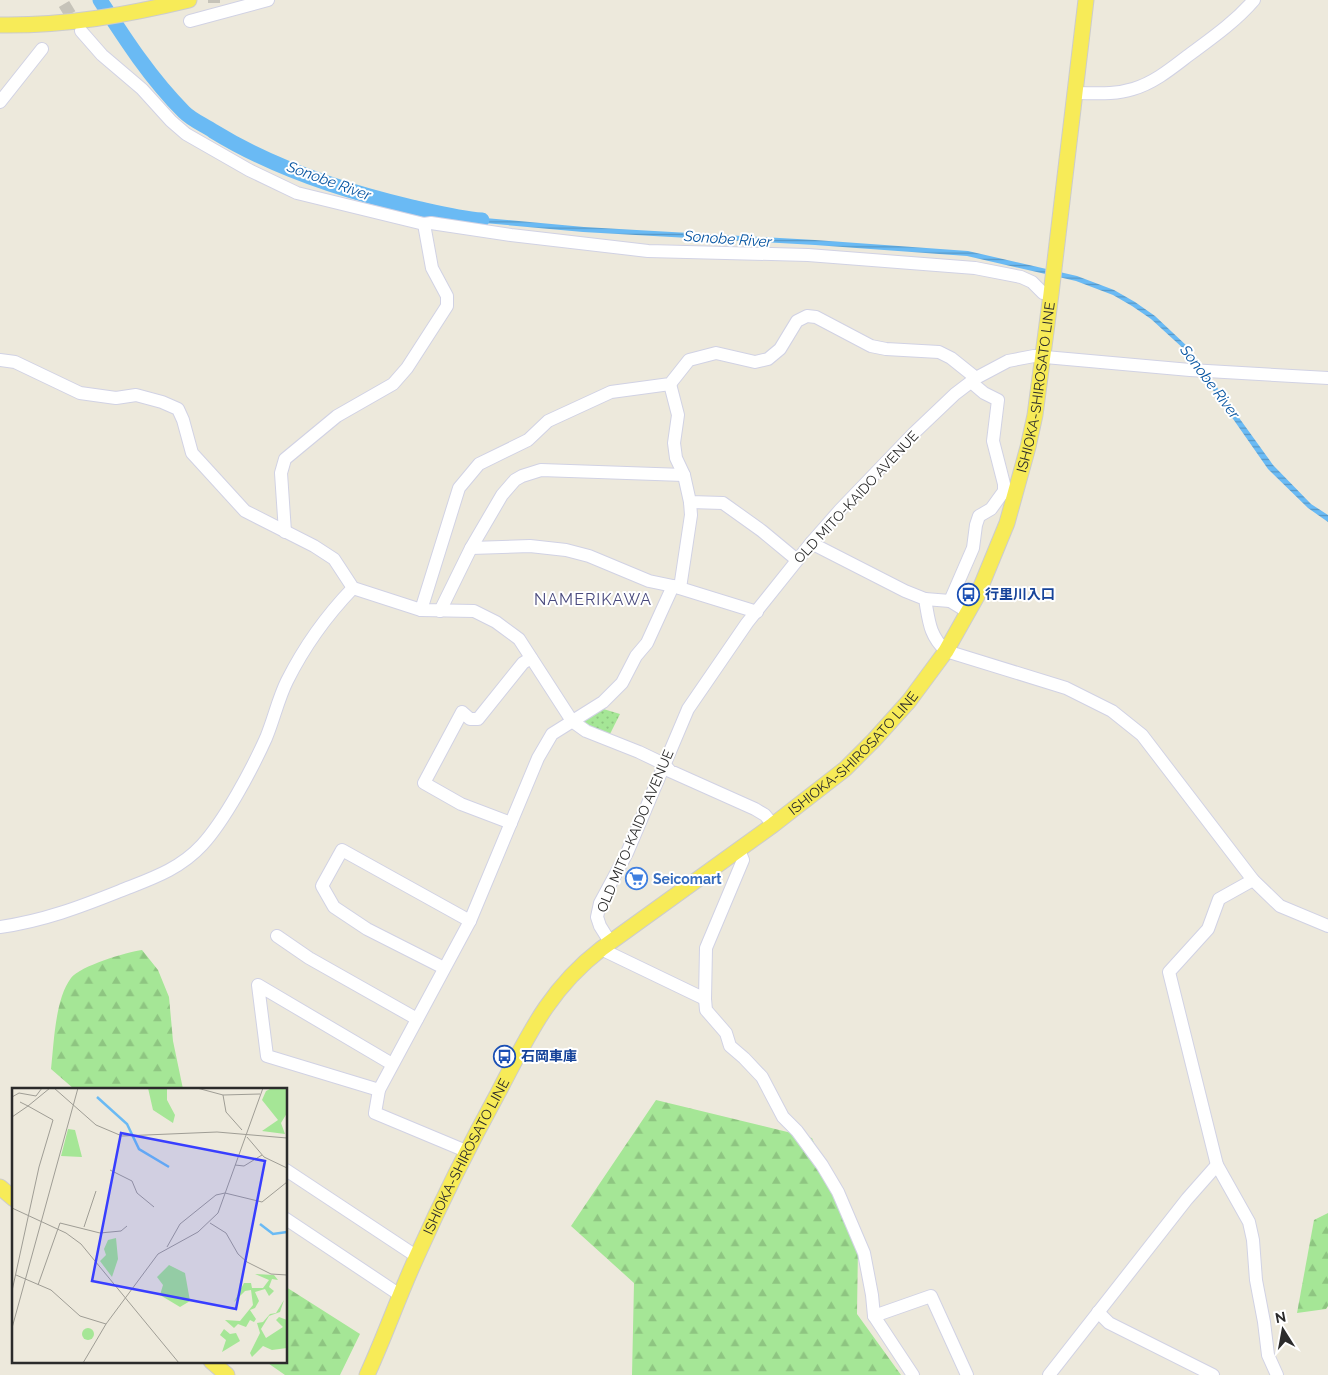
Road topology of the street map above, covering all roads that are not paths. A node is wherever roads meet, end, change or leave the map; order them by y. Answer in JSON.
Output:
{"nodes":[{"id":1,"x":150,"y":0,"type":"edge"},
{"id":2,"x":190,"y":0,"type":"edge"},
{"id":3,"x":268,"y":0,"type":"edge"},
{"id":4,"x":1254,"y":0,"type":"edge"},
{"id":5,"x":1084,"y":1,"type":"edge"},
{"id":6,"x":117,"y":12,"type":"junction"},
{"id":7,"x":0,"y":15,"type":"edge"},
{"id":8,"x":190,"y":21,"type":"dead end"},
{"id":9,"x":84,"y":22,"type":"junction"},
{"id":10,"x":0,"y":25,"type":"edge"},
{"id":11,"x":42,"y":49,"type":"dead end"},
{"id":12,"x":1075,"y":93,"type":"junction"},
{"id":13,"x":0,"y":102,"type":"edge"},
{"id":14,"x":424,"y":224,"type":"junction"},
{"id":15,"x":1052,"y":290,"type":"junction"},
{"id":16,"x":1044,"y":356,"type":"junction"},
{"id":17,"x":0,"y":360,"type":"edge"},
{"id":18,"x":1328,"y":378,"type":"edge"},
{"id":19,"x":973,"y":380,"type":"junction"},
{"id":20,"x":670,"y":384,"type":"junction"},
{"id":21,"x":684,"y":475,"type":"junction"},
{"id":22,"x":690,"y":502,"type":"junction"},
{"id":23,"x":285,"y":532,"type":"junction"},
{"id":24,"x":811,"y":543,"type":"junction"},
{"id":25,"x":471,"y":548,"type":"junction"},
{"id":26,"x":797,"y":560,"type":"junction"},
{"id":27,"x":677,"y":587,"type":"junction"},
{"id":28,"x":353,"y":588,"type":"junction"},
{"id":29,"x":925,"y":599,"type":"junction"},
{"id":30,"x":950,"y":601,"type":"junction"},
{"id":31,"x":421,"y":610,"type":"junction"},
{"id":32,"x":440,"y":610,"type":"junction"},
{"id":33,"x":757,"y":612,"type":"junction"},
{"id":34,"x":968,"y":612,"type":"junction"},
{"id":35,"x":946,"y":651,"type":"junction"},
{"id":36,"x":531,"y":658,"type":"junction"},
{"id":37,"x":572,"y":721,"type":"junction"},
{"id":38,"x":664,"y":764,"type":"junction"},
{"id":39,"x":511,"y":823,"type":"junction"},
{"id":40,"x":774,"y":825,"type":"junction"},
{"id":41,"x":739,"y":850,"type":"junction"},
{"id":42,"x":1253,"y":880,"type":"junction"},
{"id":43,"x":470,"y":920,"type":"junction"},
{"id":44,"x":1328,"y":926,"type":"edge"},
{"id":45,"x":0,"y":927,"type":"edge"},
{"id":46,"x":277,"y":936,"type":"dead end"},
{"id":47,"x":605,"y":946,"type":"junction"},
{"id":48,"x":444,"y":968,"type":"junction"},
{"id":49,"x":705,"y":999,"type":"junction"},
{"id":50,"x":416,"y":1018,"type":"junction"},
{"id":51,"x":392,"y":1064,"type":"junction"},
{"id":52,"x":378,"y":1090,"type":"junction"},
{"id":53,"x":466,"y":1151,"type":"junction"},
{"id":54,"x":1217,"y":1165,"type":"junction"},
{"id":55,"x":288,"y":1171,"type":"edge"},
{"id":56,"x":0,"y":1187,"type":"edge"},
{"id":57,"x":12,"y":1197,"type":"edge"},
{"id":58,"x":288,"y":1220,"type":"edge"},
{"id":59,"x":416,"y":1256,"type":"junction"},
{"id":60,"x":400,"y":1295,"type":"junction"},
{"id":61,"x":1098,"y":1312,"type":"junction"},
{"id":62,"x":874,"y":1316,"type":"junction"},
{"id":63,"x":212,"y":1362,"type":"edge"},
{"id":64,"x":227,"y":1375,"type":"edge"},
{"id":65,"x":367,"y":1375,"type":"edge"},
{"id":66,"x":913,"y":1375,"type":"edge"},
{"id":67,"x":968,"y":1375,"type":"edge"},
{"id":68,"x":1049,"y":1375,"type":"edge"},
{"id":69,"x":1213,"y":1375,"type":"edge"},
{"id":70,"x":1277,"y":1375,"type":"edge"}],
"edges":[{"from":1,"to":6,"type":"main road"},
{"from":2,"to":6,"type":"main road"},
{"from":3,"to":8,"type":"street"},
{"from":4,"to":12,"type":"street"},
{"from":5,"to":12,"type":"main road","name":"ISHIOKA-SHIROSATO LINE"},
{"from":6,"to":9,"type":"main road"},
{"from":7,"to":9,"type":"main road"},
{"from":9,"to":10,"type":"main road"},
{"from":9,"to":14,"type":"street"},
{"from":11,"to":13,"type":"street"},
{"from":12,"to":15,"type":"main road","name":"ISHIOKA-SHIROSATO LINE"},
{"from":14,"to":15,"type":"street"},
{"from":14,"to":23,"type":"street"},
{"from":15,"to":16,"type":"main road","name":"ISHIOKA-SHIROSATO LINE"},
{"from":16,"to":18,"type":"street","name":"OLD MITO-KAIDO AVENUE"},
{"from":16,"to":19,"type":"street","name":"OLD MITO-KAIDO AVENUE"},
{"from":16,"to":34,"type":"main road","name":"ISHIOKA-SHIROSATO LINE"},
{"from":17,"to":23,"type":"street"},
{"from":19,"to":20,"type":"street"},
{"from":19,"to":24,"type":"street","name":"OLD MITO-KAIDO AVENUE"},
{"from":19,"to":30,"type":"street"},
{"from":20,"to":21,"type":"street"},
{"from":20,"to":31,"type":"street"},
{"from":21,"to":22,"type":"street"},
{"from":21,"to":25,"type":"street"},
{"from":22,"to":26,"type":"street"},
{"from":22,"to":27,"type":"street"},
{"from":23,"to":28,"type":"street"},
{"from":24,"to":26,"type":"street","name":"OLD MITO-KAIDO AVENUE"},
{"from":24,"to":29,"type":"street"},
{"from":25,"to":27,"type":"street"},
{"from":25,"to":32,"type":"street"},
{"from":26,"to":33,"type":"street","name":"OLD MITO-KAIDO AVENUE"},
{"from":27,"to":33,"type":"street"},
{"from":27,"to":37,"type":"street"},
{"from":28,"to":31,"type":"street"},
{"from":28,"to":45,"type":"street"},
{"from":29,"to":30,"type":"street"},
{"from":29,"to":35,"type":"street"},
{"from":30,"to":34,"type":"street"},
{"from":31,"to":32,"type":"street"},
{"from":32,"to":36,"type":"street"},
{"from":33,"to":38,"type":"street","name":"OLD MITO-KAIDO AVENUE"},
{"from":34,"to":35,"type":"main road","name":"ISHIOKA-SHIROSATO LINE"},
{"from":35,"to":40,"type":"main road","name":"ISHIOKA-SHIROSATO LINE"},
{"from":35,"to":42,"type":"street"},
{"from":36,"to":37,"type":"street"},
{"from":36,"to":39,"type":"street"},
{"from":37,"to":38,"type":"street"},
{"from":37,"to":39,"type":"street"},
{"from":38,"to":40,"type":"street"},
{"from":38,"to":47,"type":"street","name":"OLD MITO-KAIDO AVENUE"},
{"from":39,"to":43,"type":"street"},
{"from":40,"to":41,"type":"main road","name":"ISHIOKA-SHIROSATO LINE"},
{"from":41,"to":47,"type":"main road","name":"ISHIOKA-SHIROSATO LINE"},
{"from":41,"to":49,"type":"street"},
{"from":42,"to":44,"type":"street"},
{"from":42,"to":54,"type":"street"},
{"from":43,"to":48,"type":"street"},
{"from":43,"to":48,"type":"street"},
{"from":46,"to":50,"type":"street"},
{"from":47,"to":49,"type":"street"},
{"from":47,"to":53,"type":"main road","name":"ISHIOKA-SHIROSATO LINE"},
{"from":48,"to":50,"type":"street"},
{"from":49,"to":62,"type":"street"},
{"from":50,"to":51,"type":"street"},
{"from":51,"to":52,"type":"street"},
{"from":51,"to":52,"type":"street"},
{"from":52,"to":53,"type":"street"},
{"from":53,"to":59,"type":"main road","name":"ISHIOKA-SHIROSATO LINE"},
{"from":54,"to":61,"type":"street"},
{"from":54,"to":70,"type":"street"},
{"from":55,"to":59,"type":"street"},
{"from":56,"to":57,"type":"main road"},
{"from":58,"to":60,"type":"street"},
{"from":59,"to":60,"type":"main road","name":"ISHIOKA-SHIROSATO LINE"},
{"from":60,"to":65,"type":"main road","name":"ISHIOKA-SHIROSATO LINE"},
{"from":61,"to":68,"type":"street"},
{"from":61,"to":69,"type":"street"},
{"from":62,"to":66,"type":"street"},
{"from":62,"to":67,"type":"street"},
{"from":63,"to":64,"type":"main road"}]}
